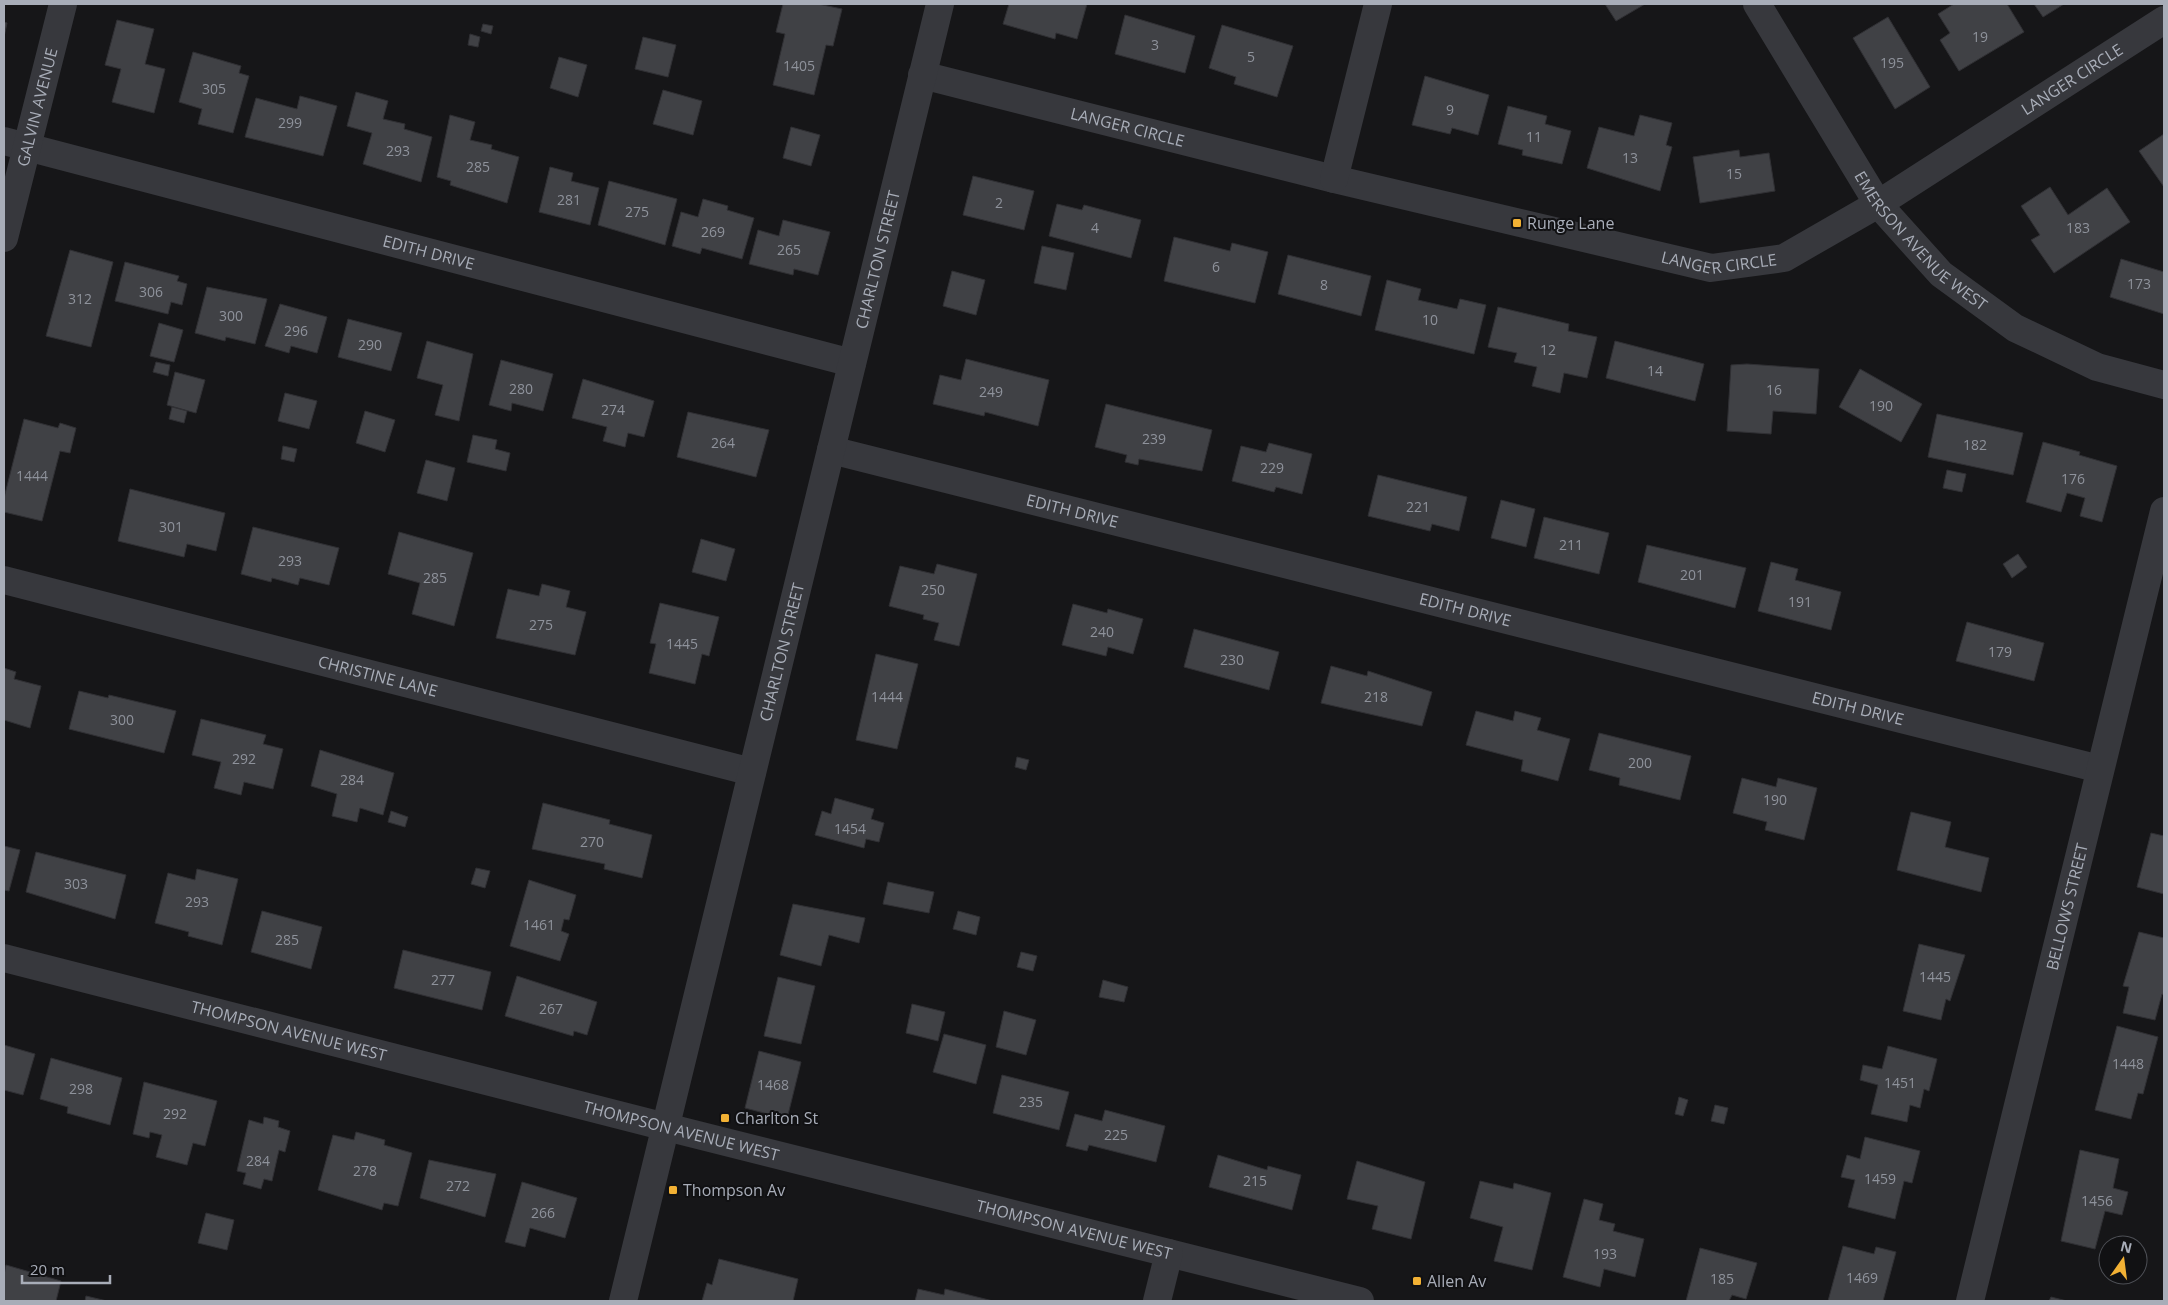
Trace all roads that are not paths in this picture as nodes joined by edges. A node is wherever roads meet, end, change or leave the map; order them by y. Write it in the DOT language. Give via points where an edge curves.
graph roads {
  1 [pos="63,4"];
  2 [pos="940,4"];
  3 [pos="1378,4"];
  4 [pos="1757,4"];
  5 [pos="2164,20"];
  6 [pos="922,75"];
  7 [pos="15,144"];
  8 [pos="1334,179"];
  9 [pos="1878,204"];
  10 [pos="4,238"];
  11 [pos="852,363"];
  12 [pos="2164,385"];
  13 [pos="831,450"];
  14 [pos="2164,511"];
  15 [pos="4,580"];
  16 [pos="2100,769"];
  17 [pos="752,772"];
  18 [pos="4,958"];
  19 [pos="666,1127"];
  20 [pos="1169,1253"];
  21 [pos="623,1301"];
  22 [pos="1157,1301"];
  23 [pos="1360,1301"];
  24 [pos="1970,1301"];
  1 -- 7 [label="street, GALVIN AVENUE"];
  2 -- 6 [label="street, CHARLTON STREET"];
  3 -- 8 [label="street"];
  4 -- 9 [label="street, EMERSON AVENUE WEST"];
  5 -- 9 [label="street, LANGER CIRCLE"];
  6 -- 8 [label="street, LANGER CIRCLE"];
  6 -- 11 [label="street, CHARLTON STREET"];
  7 -- 10 [label="street, GALVIN AVENUE"];
  7 -- 11 [label="street, EDITH DRIVE"];
  8 -- 9 [label="street, LANGER CIRCLE" via="1711,268 1784,258"];
  9 -- 12 [label="street, EMERSON AVENUE WEST" via="1941,274 2014,328 2097,367"];
  11 -- 13 [label="street, CHARLTON STREET"];
  13 -- 16 [label="street, EDITH DRIVE"];
  13 -- 17 [label="street, CHARLTON STREET"];
  14 -- 16 [label="street, BELLOWS STREET"];
  15 -- 17 [label="street, CHRISTINE LANE"];
  16 -- 24 [label="street, BELLOWS STREET"];
  17 -- 19 [label="street, CHARLTON STREET"];
  18 -- 19 [label="street, THOMPSON AVENUE WEST"];
  19 -- 20 [label="street, THOMPSON AVENUE WEST"];
  19 -- 21 [label="street, CHARLTON STREET"];
  20 -- 22 [label="street"];
  20 -- 23 [label="street, THOMPSON AVENUE WEST"];
}
